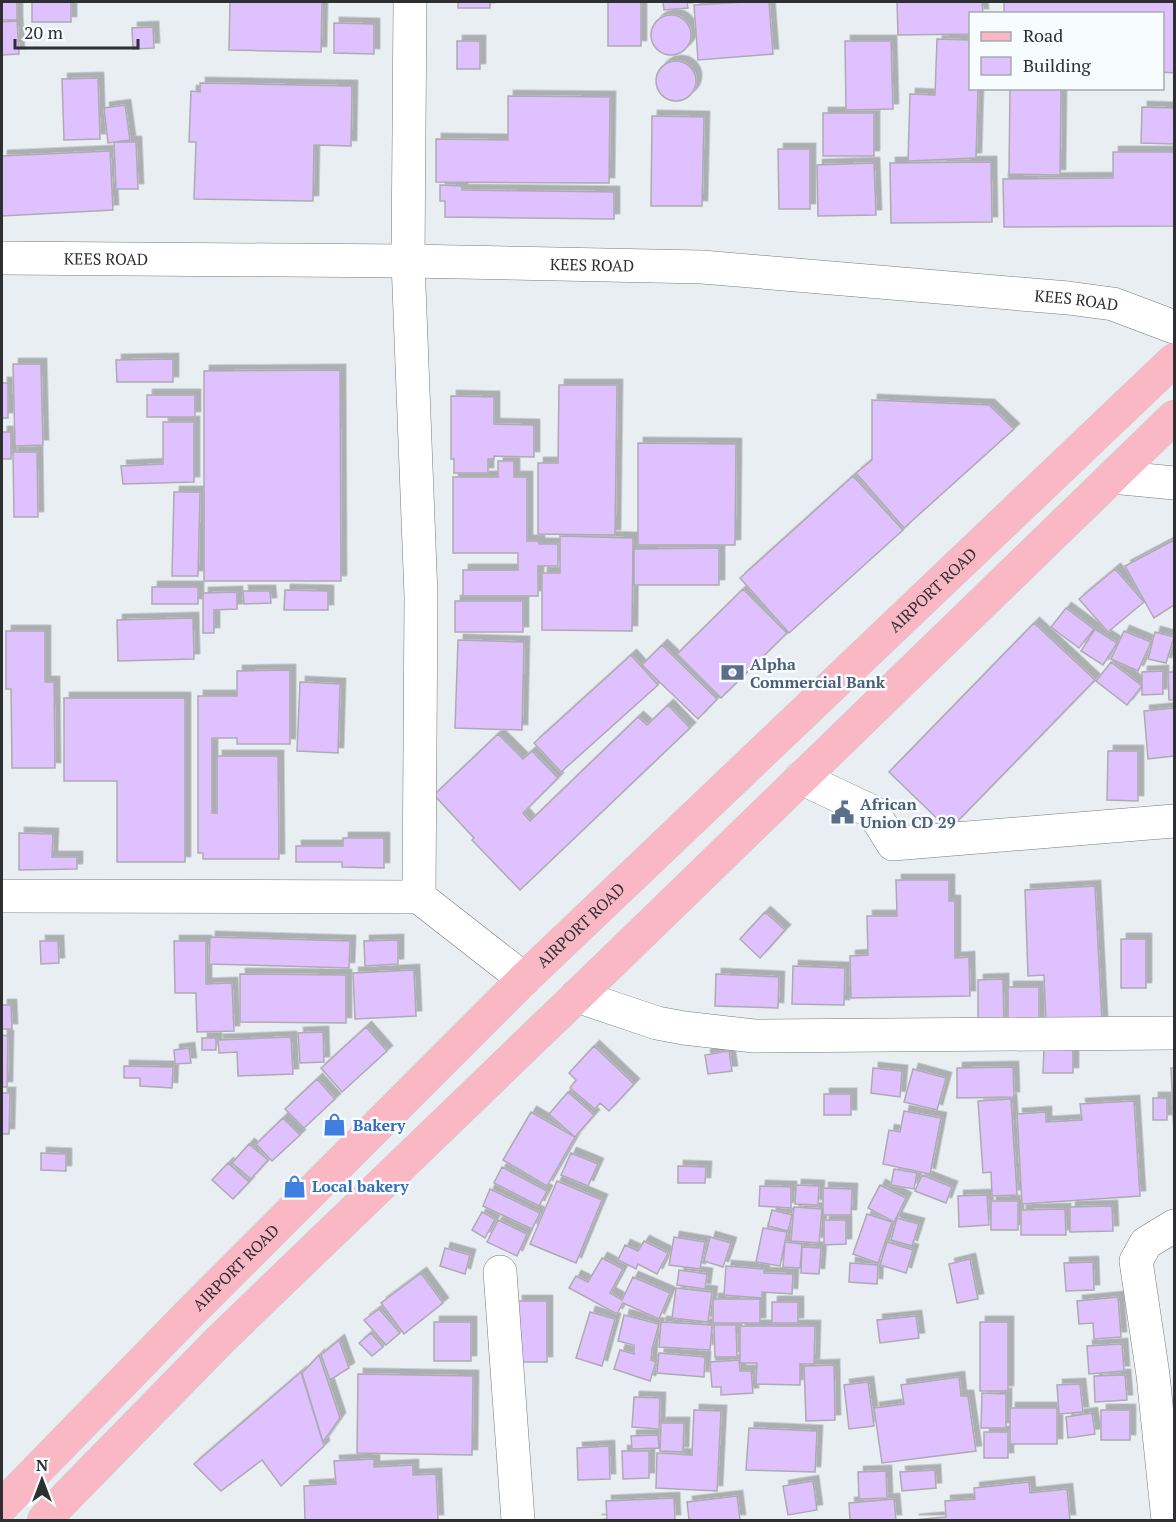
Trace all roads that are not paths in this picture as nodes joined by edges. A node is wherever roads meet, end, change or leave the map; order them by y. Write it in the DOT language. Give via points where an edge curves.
graph roads {
  1 [pos="410,2"];
  2 [pos="2,258"];
  3 [pos="408,261"];
  4 [pos="1174,327"];
  5 [pos="1174,360"];
  6 [pos="1174,417"];
  7 [pos="1112,477"];
  8 [pos="1174,483"];
  9 [pos="801,778"];
  10 [pos="1174,821"];
  11 [pos="2,896"];
  12 [pos="419,897"];
  13 [pos="524,979"];
  14 [pos="577,996"];
  15 [pos="1174,1033"];
  16 [pos="1174,1226"];
  17 [pos="500,1272"];
  18 [pos="2,1506"];
  19 [pos="45,1521"];
  20 [pos="518,1521"];
  21 [pos="1168,1521"];
  1 -- 3 [label="street"];
  2 -- 3 [label="street, KEES ROAD"];
  3 -- 4 [label="street, KEES ROAD" via="702,267 1056,297 1113,304"];
  3 -- 12 [label="street" via="421,596"];
  5 -- 13 [label="main road, AIRPORT ROAD"];
  6 -- 7 [label="main road"];
  7 -- 8 [label="street"];
  7 -- 9 [label="main road"];
  9 -- 10 [label="street" via="873,812 893,844"];
  9 -- 14 [label="main road"];
  11 -- 12 [label="street"];
  12 -- 13 [label="street"];
  13 -- 18 [label="main road, AIRPORT ROAD"];
  14 -- 15 [label="street" via="657,1023 754,1036"];
  14 -- 19 [label="main road" via="221,1339"];
  16 -- 21 [label="street" via="1146,1243 1136,1261"];
  17 -- 20 [label="street"];
}
